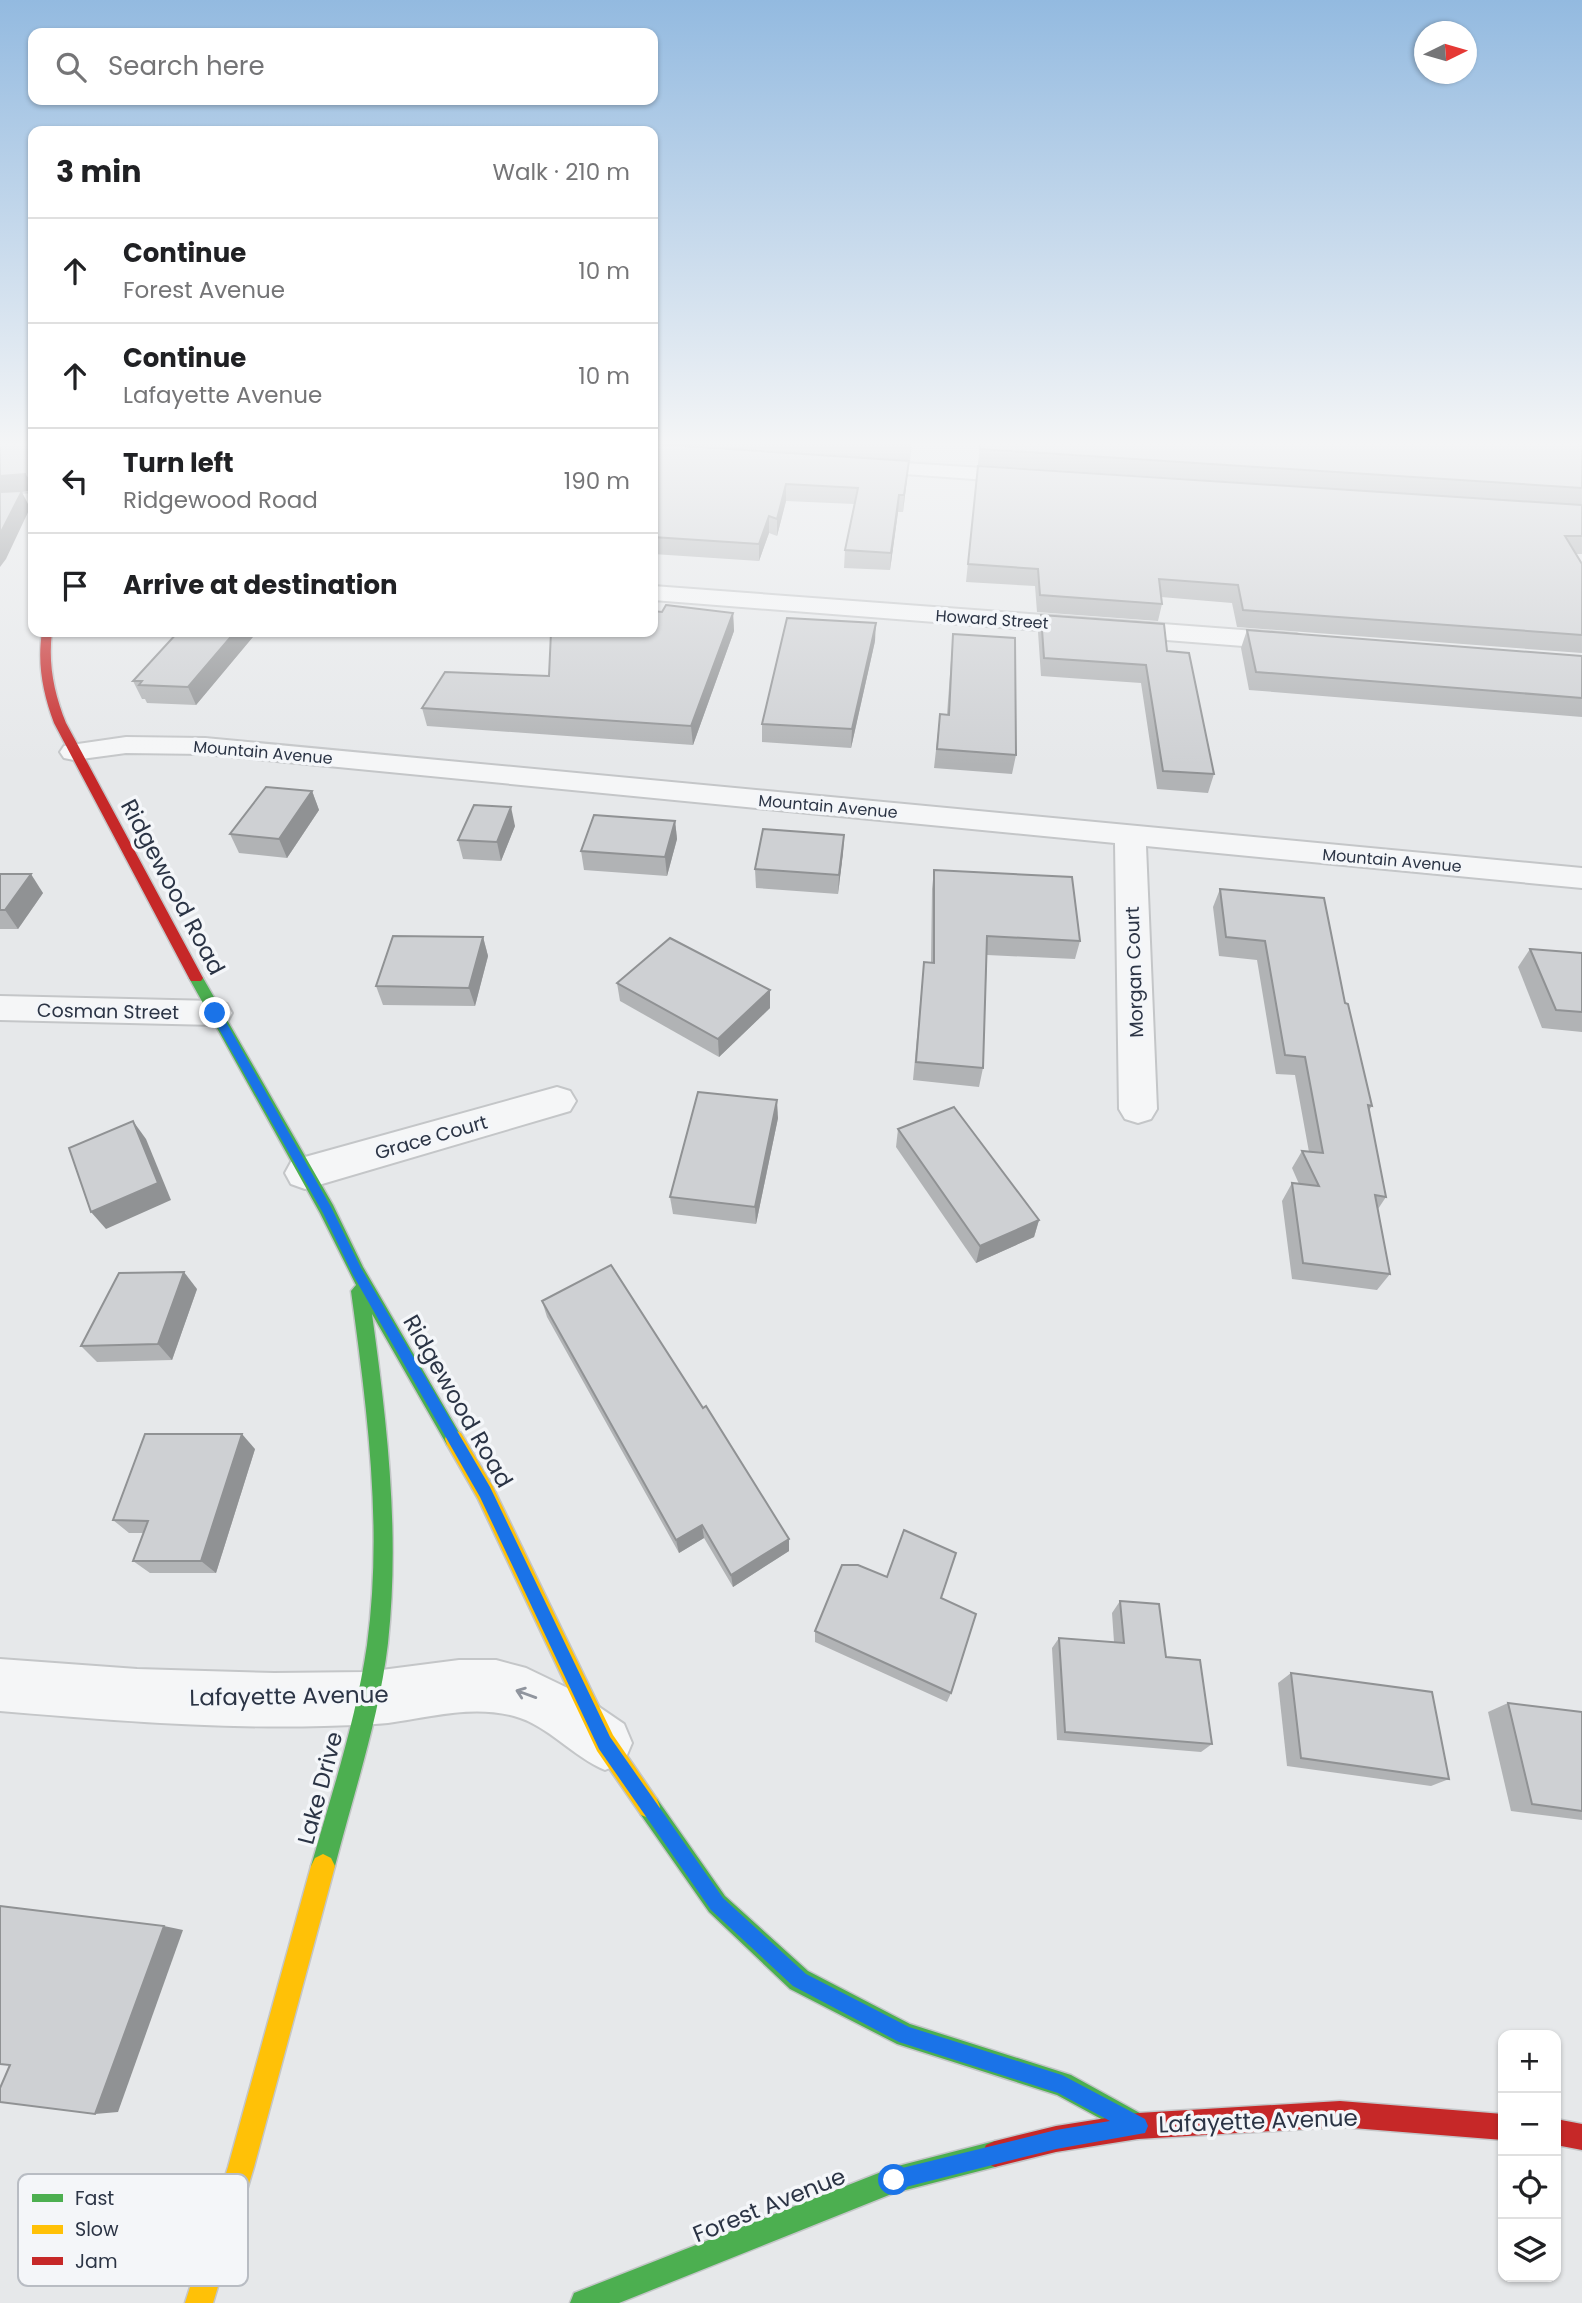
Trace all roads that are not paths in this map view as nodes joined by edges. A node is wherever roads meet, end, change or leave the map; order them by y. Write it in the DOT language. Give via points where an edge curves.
graph roads {
  1 [pos="658,593"];
  2 [pos="47,637"];
  3 [pos="1318,644"];
  4 [pos="74,752"];
  5 [pos="1130,834"];
  6 [pos="1582,878"];
  7 [pos="0,1008"];
  8 [pos="215,1013"];
  9 [pos="557,1101"];
  10 [pos="1138,1109"];
  11 [pos="305,1173"];
  12 [pos="357,1272"];
  13 [pos="0,1685"];
  14 [pos="368,1698"];
  15 [pos="605,1743"];
  16 [pos="1138,2126"];
  17 [pos="1498,2127"];
  18 [pos="1561,2133"];
  19 [pos="1582,2137"];
  20 [pos="1056,2139"];
  21 [pos="239,2174"];
  22 [pos="204,2286"];
  23 [pos="199,2303"];
  24 [pos="584,2303"];
  1 -- 3 [label="street, Howard Street"];
  2 -- 4 [label="main road, Ridgewood Road" via="44,672 52,708"];
  4 -- 5 [label="street, Mountain Avenue" via="126,745 205,746"];
  4 -- 8 [label="main road, Ridgewood Road"];
  5 -- 6 [label="street, Mountain Avenue"];
  5 -- 10 [label="street, Morgan Court"];
  7 -- 8 [label="street, Cosman Street"];
  8 -- 11 [label="main road, Ridgewood Road"];
  9 -- 11 [label="street, Grace Court"];
  11 -- 12 [label="main road, Ridgewood Road"];
  12 -- 14 [label="main road, Lake Drive" via="383,1470 382,1590"];
  12 -- 15 [label="main road, Ridgewood Road" via="485,1492"];
  13 -- 14 [label="street, Lafayette Avenue" via="155,1697"];
  15 -- 14 [label="street, Lafayette Avenue, one-way" via="544,1701 512,1689 465,1685"];
  14 -- 21 [label="main road, Lake Drive"];
  15 -- 16 [label="main road, Ridgewood Road" via="717,1904 799,1980 906,2035 1062,2084"];
  16 -- 17 [label="main road, Lafayette Avenue" via="1340,2114"];
  16 -- 20 [label="main road, Lafayette Avenue"];
  18 -- 19 [label="main road"];
  20 -- 24 [label="main road, Forest Avenue" via="894,2180"];
  22 -- 23 [label="main road, Lake Drive"];
}
